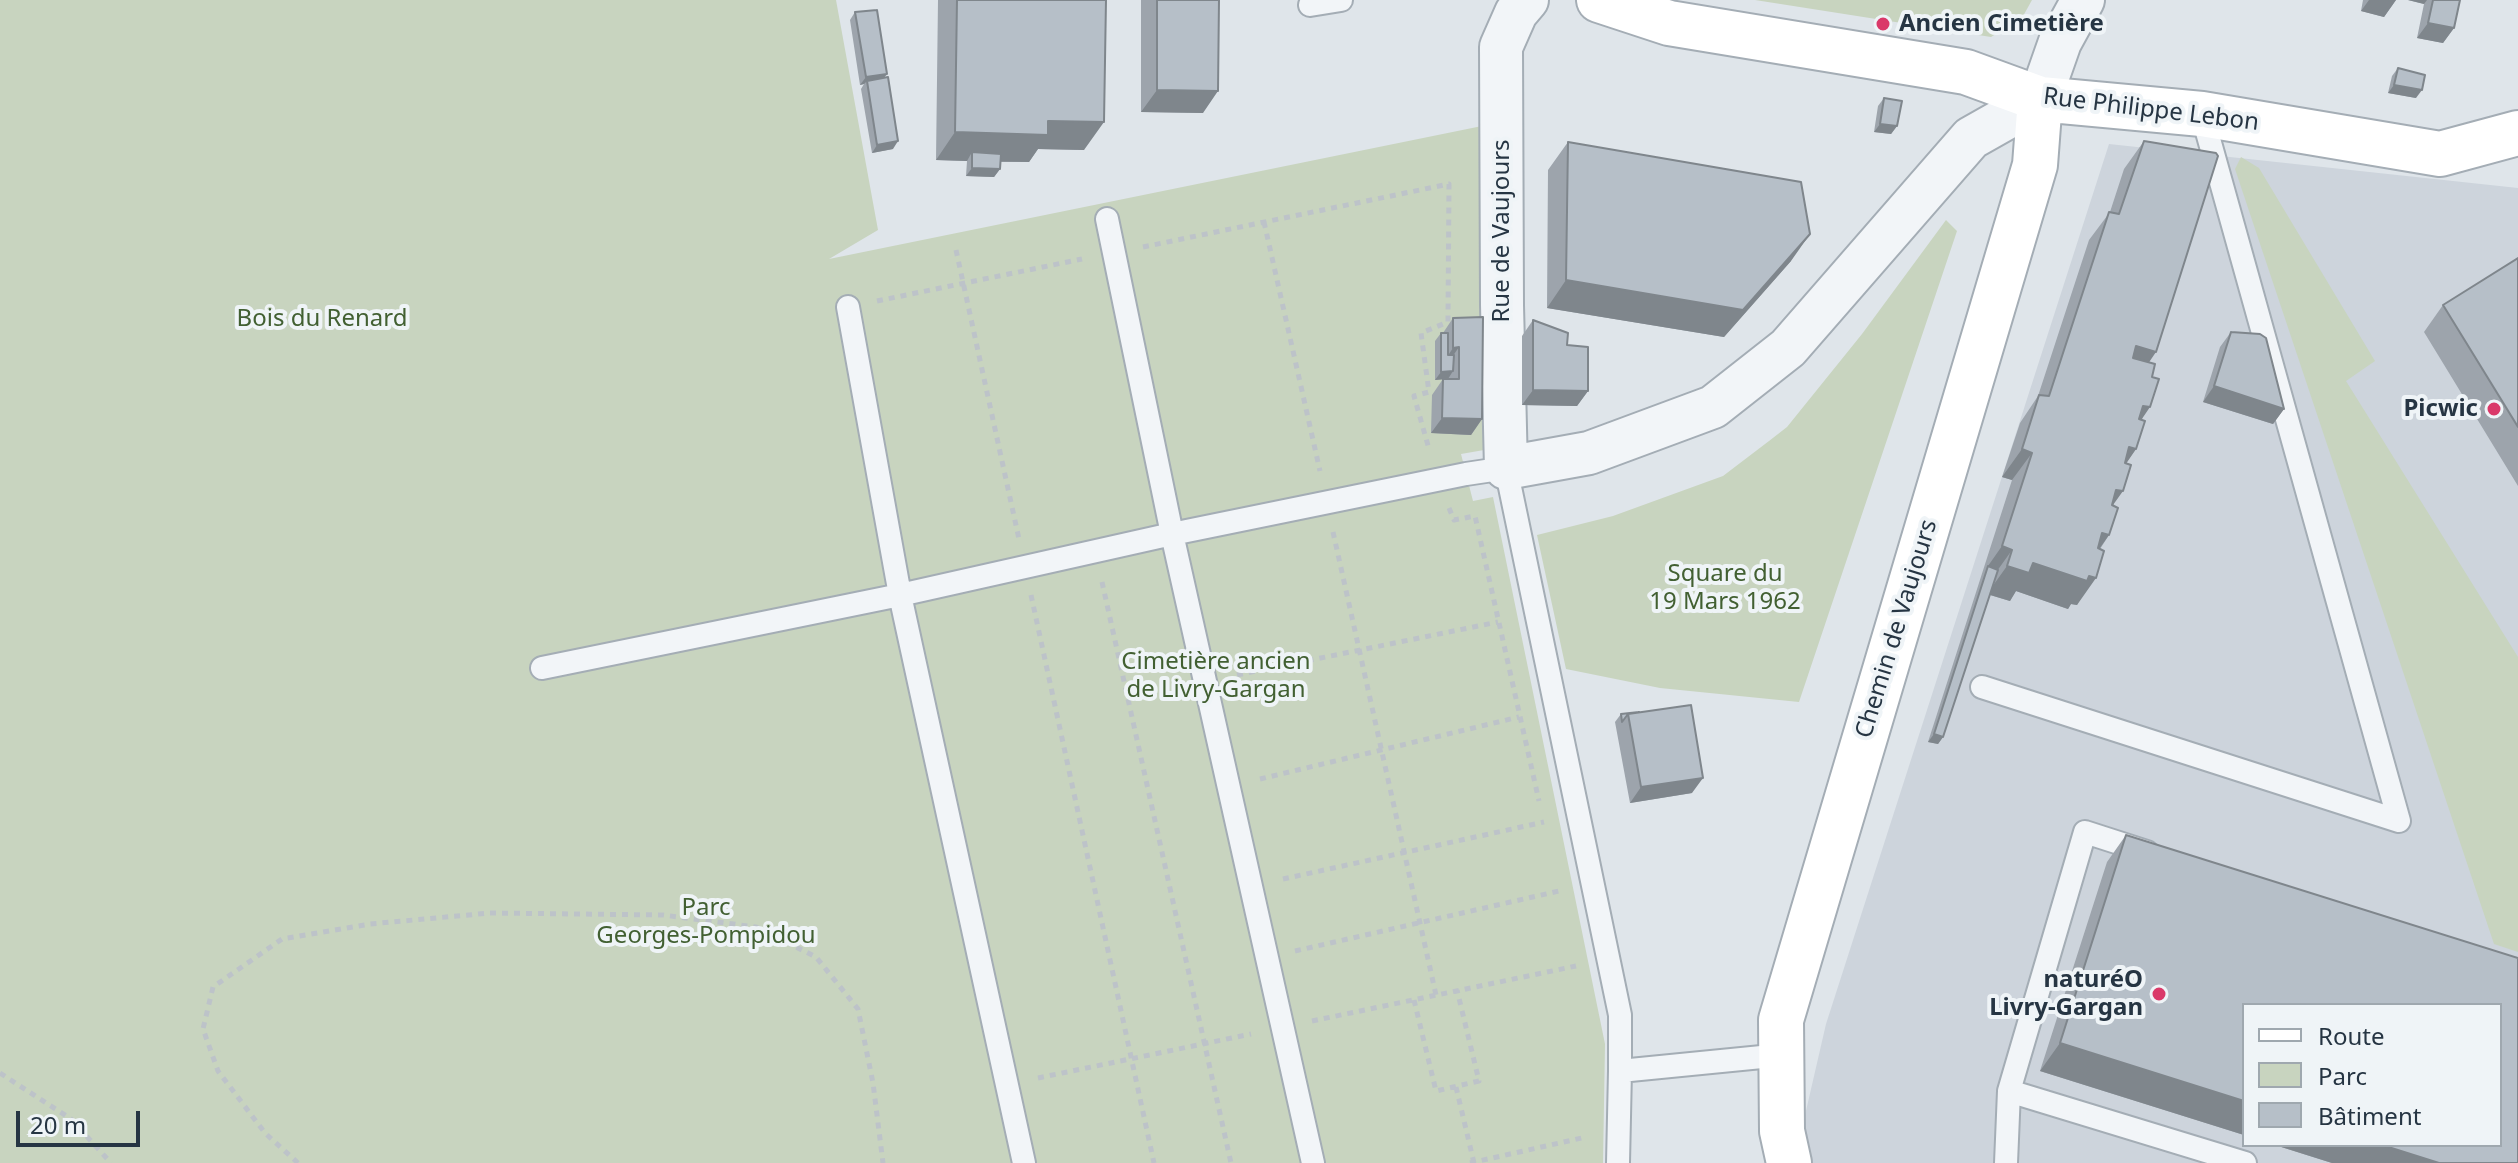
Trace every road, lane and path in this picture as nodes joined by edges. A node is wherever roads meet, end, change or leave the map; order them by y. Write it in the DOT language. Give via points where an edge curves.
graph roads {
  1 [pos="1341,0"];
  2 [pos="1527,0"];
  3 [pos="1599,0"];
  4 [pos="2083,0"];
  5 [pos="1310,5"];
  6 [pos="2040,99"];
  7 [pos="2202,114"];
  8 [pos="2518,133"];
  9 [pos="1107,219"];
  10 [pos="1264,222"];
  11 [pos="956,250"];
  12 [pos="848,307"];
  13 [pos="1506,468"];
  14 [pos="1327,503"];
  15 [pos="1172,534"];
  16 [pos="1095,552"];
  17 [pos="1025,567"];
  18 [pos="900,595"];
  19 [pos="1498,622"];
  20 [pos="1360,650"];
  21 [pos="542,668"];
  22 [pos="1204,682"];
  23 [pos="1982,687"];
  24 [pos="1519,717"];
  25 [pos="1381,750"];
  26 [pos="1228,786"];
  27 [pos="1544,822"];
  28 [pos="1404,853"];
  29 [pos="2175,862"];
  30 [pos="1250,886"];
  31 [pos="1559,891"];
  32 [pos="1420,923"];
  33 [pos="1266,957"];
  34 [pos="1457,990"];
  35 [pos="1436,995"];
  36 [pos="1414,1000"];
  37 [pos="1782,1055"];
  38 [pos="1620,1071"];
  39 [pos="0,1073"];
  40 [pos="1456,1087"];
  41 [pos="2009,1091"];
  42 [pos="1594,1136"];
  43 [pos="111,1163"];
  44 [pos="298,1163"];
  45 [pos="883,1163"];
  46 [pos="1024,1163"];
  47 [pos="1154,1163"];
  48 [pos="1231,1163"];
  49 [pos="1313,1163"];
  50 [pos="1472,1163"];
  51 [pos="1618,1163"];
  52 [pos="1789,1163"];
  53 [pos="2006,1163"];
  54 [pos="2245,1163"];
  1 -- 5 [label="lane"];
  2 -- 13 [label="street, Rue de Vaujours" via="1501,47"];
  3 -- 6 [label="street, Rue Philippe Lebon" via="1669,23 1966,72"];
  4 -- 6 [label="street" via="2060,42"];
  6 -- 7 [label="street, Rue Philippe Lebon"];
  6 -- 13 [label="street" via="1971,138 1788,348 1713,407 1589,453"];
  6 -- 37 [label="street, Chemin de Vaujours" via="2035,165 1781,1020"];
  7 -- 8 [label="street, Rue Philippe Lebon" via="2440,154"];
  7 -- 23 [label="lane" via="2399,821"];
  9 -- 15 [label="lane"];
  10 -- 14 [label="path"];
  11 -- 17 [label="path"];
  12 -- 18 [label="lane"];
  13 -- 14 [label="lane"];
  13 -- 38 [label="lane" via="1620,1015"];
  14 -- 15 [label="lane"];
  14 -- 20 [label="path"];
  15 -- 16 [label="lane"];
  15 -- 22 [label="lane"];
  16 -- 17 [label="lane"];
  16 -- 48 [label="path"];
  17 -- 18 [label="lane"];
  17 -- 47 [label="path"];
  18 -- 21 [label="lane"];
  18 -- 46 [label="lane"];
  19 -- 20 [label="path"];
  20 -- 22 [label="path"];
  20 -- 25 [label="path"];
  22 -- 26 [label="lane"];
  24 -- 25 [label="path"];
  25 -- 26 [label="path"];
  25 -- 28 [label="path"];
  26 -- 30 [label="lane"];
  27 -- 28 [label="path"];
  28 -- 30 [label="path"];
  28 -- 32 [label="path"];
  29 -- 41 [label="lane" via="2085,832"];
  30 -- 33 [label="lane"];
  31 -- 32 [label="path"];
  32 -- 33 [label="path"];
  32 -- 35 [label="path"];
  33 -- 49 [label="lane"];
  34 -- 40 [label="path" via="1479,1081"];
  36 -- 40 [label="path" via="1436,1091"];
  37 -- 38 [label="lane"];
  37 -- 52 [label="street, Chemin de Vaujours" via="1782,1131"];
  38 -- 51 [label="lane"];
  39 -- 43 [label="path" via="71,1119"];
  40 -- 50 [label="path"];
  41 -- 53 [label="lane"];
  41 -- 54 [label="lane"];
  42 -- 50 [label="path"];
  44 -- 45 [label="path" via="265,1133 218,1071 203,1029 213,987 282,939 490,913 663,915 756,927 816,957 858,1009"];
}
